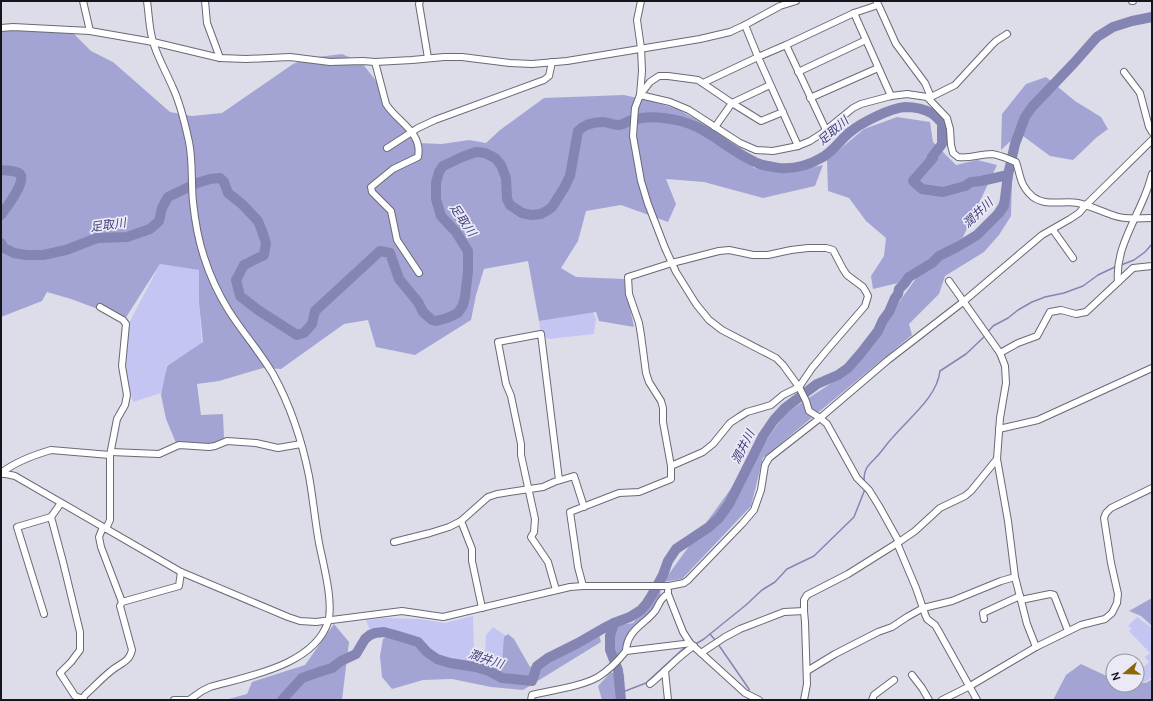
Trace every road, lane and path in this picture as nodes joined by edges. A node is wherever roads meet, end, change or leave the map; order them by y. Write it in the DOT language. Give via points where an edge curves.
graph roads {
  1 [pos="83,1"];
  2 [pos="147,1"];
  3 [pos="205,1"];
  4 [pos="420,1"];
  5 [pos="641,1"];
  6 [pos="796,1"];
  7 [pos="878,3"];
  8 [pos="854,13"];
  9 [pos="745,25"];
  10 [pos="1,28"];
  11 [pos="90,31"];
  12 [pos="1008,34"];
  13 [pos="866,40"];
  14 [pos="153,42"];
  15 [pos="786,45"];
  16 [pos="641,48"];
  17 [pos="758,57"];
  18 [pos="220,58"];
  19 [pos="428,58"];
  20 [pos="375,62"];
  21 [pos="552,62"];
  22 [pos="878,68"];
  23 [pos="798,72"];
  24 [pos="1124,72"];
  25 [pos="703,83"];
  26 [pos="770,85"];
  27 [pos="640,95"];
  28 [pos="891,96"];
  29 [pos="929,97"];
  30 [pos="810,98"];
  31 [pos="732,103"];
  32 [pos="783,112"];
  33 [pos="715,127"];
  34 [pos="826,130"];
  35 [pos="412,132"];
  36 [pos="1152,132"];
  37 [pos="1152,140"];
  38 [pos="798,146"];
  39 [pos="386,148"];
  40 [pos="1152,174"];
  41 [pos="1085,206"];
  42 [pos="1134,218"];
  43 [pos="1152,218"];
  44 [pos="1053,230"];
  45 [pos="1073,258"];
  46 [pos="672,263"];
  47 [pos="1152,266"];
  48 [pos="419,273"];
  49 [pos="949,281"];
  50 [pos="1118,282"];
  51 [pos="963,302"];
  52 [pos="100,307"];
  53 [pos="1000,353"];
  54 [pos="1152,368"];
  55 [pos="800,389"];
  56 [pos="820,418"];
  57 [pos="999,429"];
  58 [pos="301,444"];
  59 [pos="111,454"];
  60 [pos="997,459"];
  61 [pos="671,466"];
  62 [pos="1,473"];
  63 [pos="559,480"];
  64 [pos="1152,488"];
  65 [pos="528,490"];
  66 [pos="61,503"];
  67 [pos="584,507"];
  68 [pos="51,518"];
  69 [pos="461,520"];
  70 [pos="104,528"];
  71 [pos="394,542"];
  72 [pos="898,543"];
  73 [pos="181,572"];
  74 [pos="1015,577"];
  75 [pos="583,586"];
  76 [pos="666,586"];
  77 [pos="556,590"];
  78 [pos="668,594"];
  79 [pos="1021,598"];
  80 [pos="122,602"];
  81 [pos="482,608"];
  82 [pos="923,608"];
  83 [pos="804,611"];
  84 [pos="44,614"];
  85 [pos="984,619"];
  86 [pos="329,620"];
  87 [pos="1068,632"];
  88 [pos="692,644"];
  89 [pos="1036,647"];
  90 [pos="701,653"];
  91 [pos="624,654"];
  92 [pos="665,671"];
  93 [pos="808,671"];
  94 [pos="912,675"];
  95 [pos="894,680"];
  96 [pos="650,684"];
  97 [pos="970,686"];
  98 [pos="83,699"];
  99 [pos="757,699"];
  100 [pos="174,700"];
  101 [pos="190,700"];
  102 [pos="531,700"];
  103 [pos="668,700"];
  104 [pos="804,700"];
  105 [pos="872,700"];
  106 [pos="929,700"];
  107 [pos="942,700"];
  108 [pos="977,700"];
  1 -- 11 [label="street"];
  2 -- 14 [label="street"];
  3 -- 18 [label="street" via="207,23"];
  4 -- 19 [label="street"];
  5 -- 16 [label="street" via="637,20"];
  6 -- 9 [label="street" via="780,6"];
  7 -- 8 [label="street"];
  7 -- 29 [label="street" via="896,44 925,83"];
  8 -- 13 [label="street"];
  8 -- 15 [label="street"];
  9 -- 16 [label="street" via="730,32 700,39"];
  9 -- 17 [label="street"];
  10 -- 11 [label="street"];
  11 -- 14 [label="street"];
  12 -- 29 [label="street" via="996,41 955,85"];
  13 -- 22 [label="street"];
  13 -- 23 [label="street"];
  14 -- 18 [label="street"];
  14 -- 58 [label="street" via="162,68 174,89 184,120 190,146 197,230 204,258 228,310 272,372"];
  15 -- 17 [label="street"];
  15 -- 23 [label="street"];
  16 -- 21 [label="street"];
  16 -- 27 [label="street"];
  17 -- 25 [label="street"];
  17 -- 26 [label="street"];
  18 -- 20 [label="street" via="290,57 330,62"];
  19 -- 20 [label="street"];
  19 -- 21 [label="street" via="532,64"];
  20 -- 35 [label="street" via="386,104"];
  21 -- 35 [label="street" via="549,76 544,80 435,120"];
  22 -- 28 [label="street"];
  22 -- 30 [label="street"];
  23 -- 30 [label="street"];
  24 -- 36 [label="street" via="1140,93"];
  25 -- 27 [label="street" via="698,80 659,76 650,82"];
  25 -- 31 [label="street"];
  26 -- 31 [label="street"];
  26 -- 32 [label="street"];
  27 -- 33 [label="street" via="670,102 689,110"];
  27 -- 46 [label="street" via="635,108 633,136 641,181"];
  28 -- 29 [label="street" via="907,94"];
  28 -- 34 [label="street" via="853,108"];
  29 -- 41 [label="street" via="947,118 953,153 958,157 998,155 1016,162 1020,180 1026,191 1035,198 1050,203 1077,203"];
  30 -- 34 [label="street"];
  31 -- 32 [label="street" via="761,121"];
  31 -- 33 [label="street"];
  32 -- 38 [label="street"];
  33 -- 38 [label="street" via="756,150 773,152"];
  34 -- 38 [label="street"];
  35 -- 39 [label="street"];
  35 -- 48 [label="street" via="419,151 418,157 393,169 371,187 372,192 391,211 397,240"];
  37 -- 41 [label="street"];
  40 -- 42 [label="street"];
  41 -- 42 [label="street" via="1117,216"];
  41 -- 44 [label="street"];
  42 -- 43 [label="street"];
  42 -- 50 [label="street" via="1126,235 1117,275"];
  44 -- 45 [label="street"];
  44 -- 51 [label="street" via="1042,235"];
  46 -- 55 [label="street" via="696,304 709,320 722,330 776,358"];
  46 -- 55 [label="street" via="730,250 768,256 792,250 833,250 842,269 868,296 865,306 826,350"];
  46 -- 61 [label="street" via="628,277 629,294 639,323 646,374 663,408"];
  47 -- 50 [label="street" via="1133,268"];
  49 -- 51 [label="street"];
  50 -- 53 [label="street" via="1086,312 1050,312 1037,336"];
  51 -- 53 [label="street"];
  51 -- 56 [label="street" via="888,360"];
  52 -- 59 [label="street" via="126,324 122,366 127,395 117,419"];
  53 -- 57 [label="street" via="1005,366 1006,383"];
  54 -- 57 [label="street" via="1038,420"];
  55 -- 56 [label="street" via="809,411"];
  55 -- 61 [label="street" via="783,395 771,405 747,412 730,424 703,452"];
  56 -- 72 [label="street" via="828,424 857,478 869,490 879,506"];
  56 -- 76 [label="street" via="769,458 765,464 761,490 754,510 742,524 688,580"];
  57 -- 60 [label="street"];
  58 -- 59 [label="street" via="278,448 227,441 209,447 179,445 159,454"];
  58 -- 86 [label="street" via="309,475 330,599"];
  59 -- 62 [label="street" via="51,450 10,466"];
  59 -- 70 [label="street" via="110,520"];
  60 -- 72 [label="street" via="971,491 940,508"];
  60 -- 74 [label="street"];
  61 -- 67 [label="street" via="671,479 639,492 619,493"];
  62 -- 66 [label="street" via="14,476"];
  63 -- 65 [label="street"];
  63 -- 65 [label="street" via="541,334 498,342 521,444 520,455"];
  63 -- 67 [label="street" via="574,476"];
  64 -- 87 [label="street" via="1111,508 1104,518 1118,594 1112,613 1105,619"];
  65 -- 69 [label="street" via="497,494 488,498"];
  65 -- 77 [label="street" via="535,519 534,532 530,537 548,562"];
  66 -- 68 [label="street"];
  66 -- 70 [label="street"];
  67 -- 75 [label="street" via="570,512"];
  68 -- 84 [label="street" via="17,527"];
  68 -- 98 [label="street" via="80,632 80,650 60,673 75,696"];
  69 -- 71 [label="street" via="449,527"];
  69 -- 81 [label="street" via="472,549 472,561"];
  70 -- 73 [label="street"];
  70 -- 80 [label="street" via="99,537 101,547"];
  72 -- 82 [label="street"];
  72 -- 83 [label="street" via="807,596 804,600"];
  73 -- 80 [label="street" via="179,586"];
  73 -- 86 [label="street" via="288,617 316,622"];
  74 -- 79 [label="street"];
  74 -- 82 [label="street" via="952,601"];
  75 -- 76 [label="street"];
  75 -- 77 [label="street"];
  76 -- 78 [label="street"];
  77 -- 81 [label="street"];
  78 -- 88 [label="street" via="683,632"];
  78 -- 91 [label="street" via="661,599 654,613 637,627"];
  79 -- 85 [label="street" via="983,613"];
  79 -- 87 [label="street" via="1054,595"];
  79 -- 89 [label="street"];
  80 -- 98 [label="street" via="120,606 132,650 130,657 111,670"];
  81 -- 86 [label="street" via="443,617 402,611"];
  82 -- 93 [label="street"];
  82 -- 97 [label="street" via="927,619 935,625"];
  83 -- 90 [label="street" via="784,612 740,629"];
  83 -- 93 [label="street"];
  86 -- 101 [label="street" via="320,638 311,648 292,661 210,687"];
  87 -- 89 [label="street"];
  88 -- 90 [label="street"];
  88 -- 91 [label="street"];
  88 -- 92 [label="street"];
  89 -- 97 [label="street"];
  90 -- 99 [label="street" via="745,693"];
  91 -- 102 [label="street" via="611,667 591,680 532,695"];
  92 -- 96 [label="street"];
  92 -- 103 [label="street"];
  93 -- 104 [label="street"];
  94 -- 106 [label="street"];
  95 -- 105 [label="street" via="874,695"];
  97 -- 107 [label="street"];
  97 -- 108 [label="street"];
  100 -- 101 [label="street"];
}
